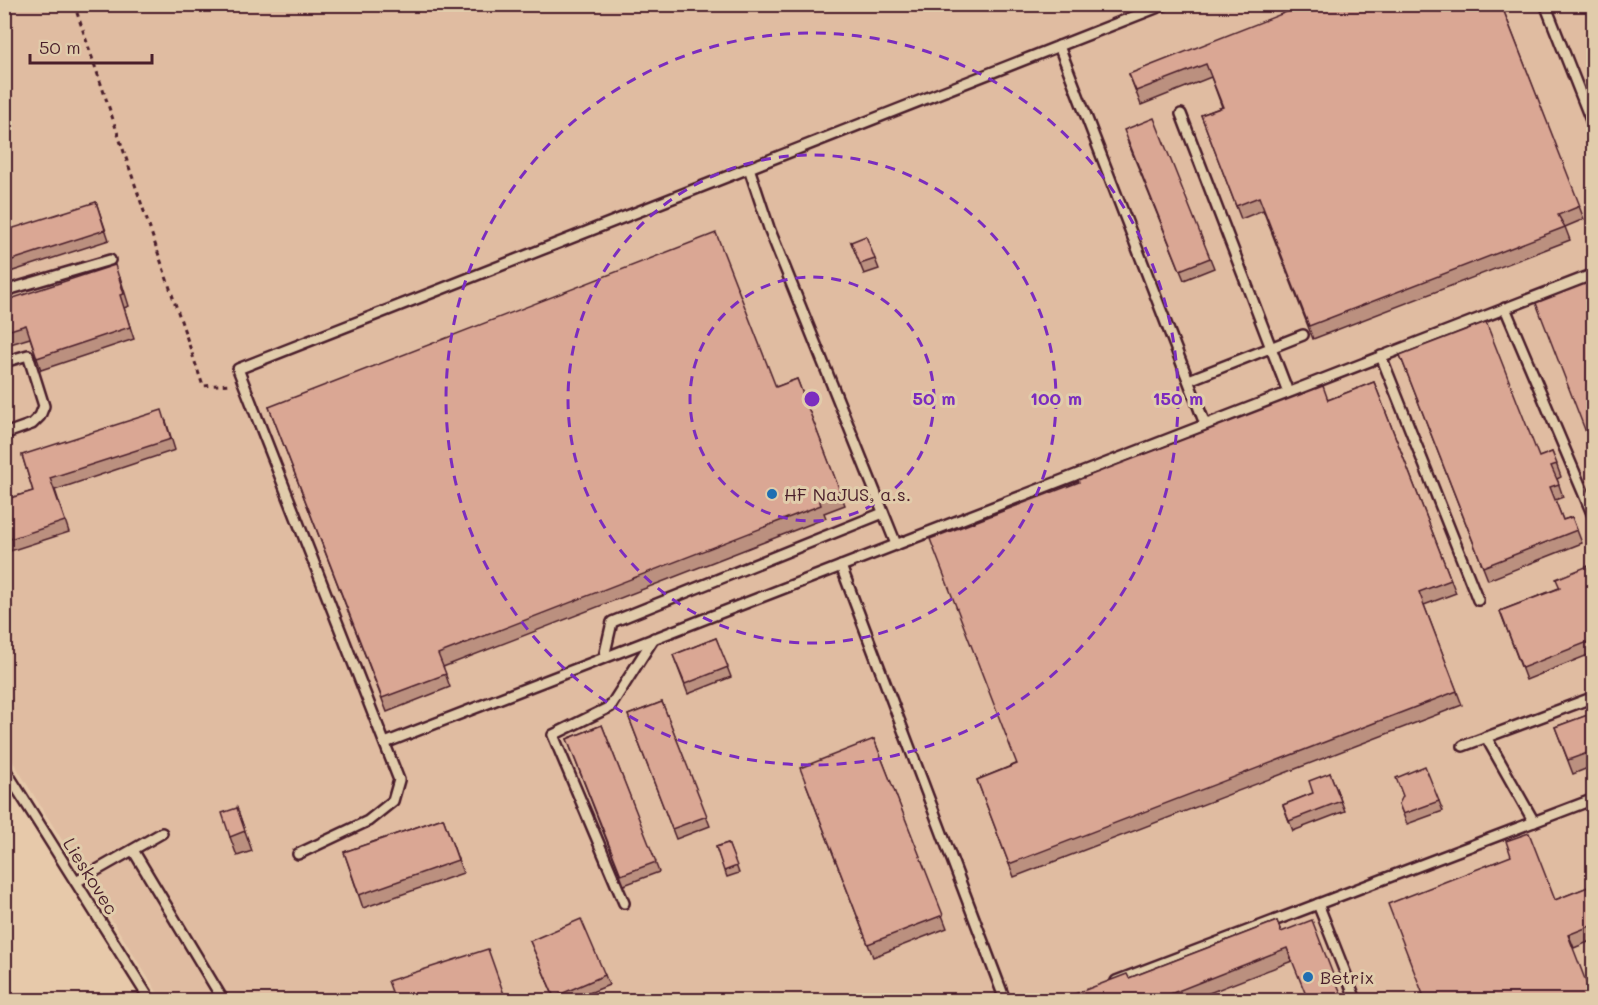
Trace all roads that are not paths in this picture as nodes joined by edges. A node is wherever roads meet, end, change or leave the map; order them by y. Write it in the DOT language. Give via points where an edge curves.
graph roads {
  1 [pos="1166,4"];
  2 [pos="1545,4"];
  3 [pos="1141,9"];
  4 [pos="1059,46"];
  5 [pos="1181,114"];
  6 [pos="1593,128"];
  7 [pos="749,168"];
  8 [pos="110,260"];
  9 [pos="1593,274"];
  10 [pos="4,291"];
  11 [pos="1505,308"];
  12 [pos="1303,335"];
  13 [pos="1271,348"];
  14 [pos="1381,356"];
  15 [pos="4,362"];
  16 [pos="1189,380"];
  17 [pos="1288,392"];
  18 [pos="1205,424"];
  19 [pos="4,434"];
  20 [pos="883,513"];
  21 [pos="1593,518"];
  22 [pos="896,544"];
  23 [pos="841,566"];
  24 [pos="1478,600"];
  25 [pos="654,638"];
  26 [pos="604,657"];
  27 [pos="1593,697"];
  28 [pos="1486,737"];
  29 [pos="385,743"];
  30 [pos="1463,746"];
  31 [pos="4,768"];
  32 [pos="1593,799"];
  33 [pos="1534,822"];
  34 [pos="162,833"];
  35 [pos="133,850"];
  36 [pos="298,854"];
  37 [pos="76,882"];
  38 [pos="624,903"];
  39 [pos="1318,904"];
  40 [pos="1109,984"];
  41 [pos="150,1000"];
  42 [pos="223,1000"];
  43 [pos="1005,1000"];
  44 [pos="1356,1000"];
  1 -- 3 [label="lane"];
  2 -- 6 [label="lane"];
  3 -- 4 [label="lane"];
  4 -- 7 [label="lane"];
  4 -- 16 [label="lane"];
  5 -- 13 [label="lane"];
  7 -- 20 [label="lane" via="769,228"];
  7 -- 29 [label="lane" via="238,369"];
  8 -- 10 [label="lane"];
  9 -- 11 [label="lane"];
  11 -- 14 [label="lane"];
  11 -- 21 [label="lane"];
  12 -- 13 [label="lane"];
  13 -- 16 [label="lane"];
  13 -- 17 [label="lane"];
  14 -- 17 [label="lane"];
  14 -- 24 [label="lane"];
  15 -- 19 [label="lane" via="28,356 44,406 32,424"];
  16 -- 18 [label="lane"];
  17 -- 18 [label="lane"];
  18 -- 22 [label="lane"];
  20 -- 22 [label="lane"];
  20 -- 26 [label="lane" via="612,622"];
  22 -- 23 [label="lane"];
  23 -- 25 [label="lane"];
  23 -- 43 [label="lane"];
  25 -- 26 [label="lane"];
  25 -- 38 [label="lane" via="610,707 553,735"];
  26 -- 29 [label="lane"];
  27 -- 28 [label="lane"];
  28 -- 30 [label="lane"];
  28 -- 33 [label="lane"];
  29 -- 36 [label="lane" via="399,780 393,801 368,821"];
  31 -- 37 [label="lane, Lieskovec"];
  32 -- 33 [label="lane"];
  33 -- 39 [label="lane"];
  34 -- 35 [label="lane"];
  35 -- 37 [label="lane"];
  35 -- 42 [label="lane"];
  37 -- 41 [label="lane, Lieskovec"];
  39 -- 40 [label="lane"];
  39 -- 44 [label="lane"];
}
